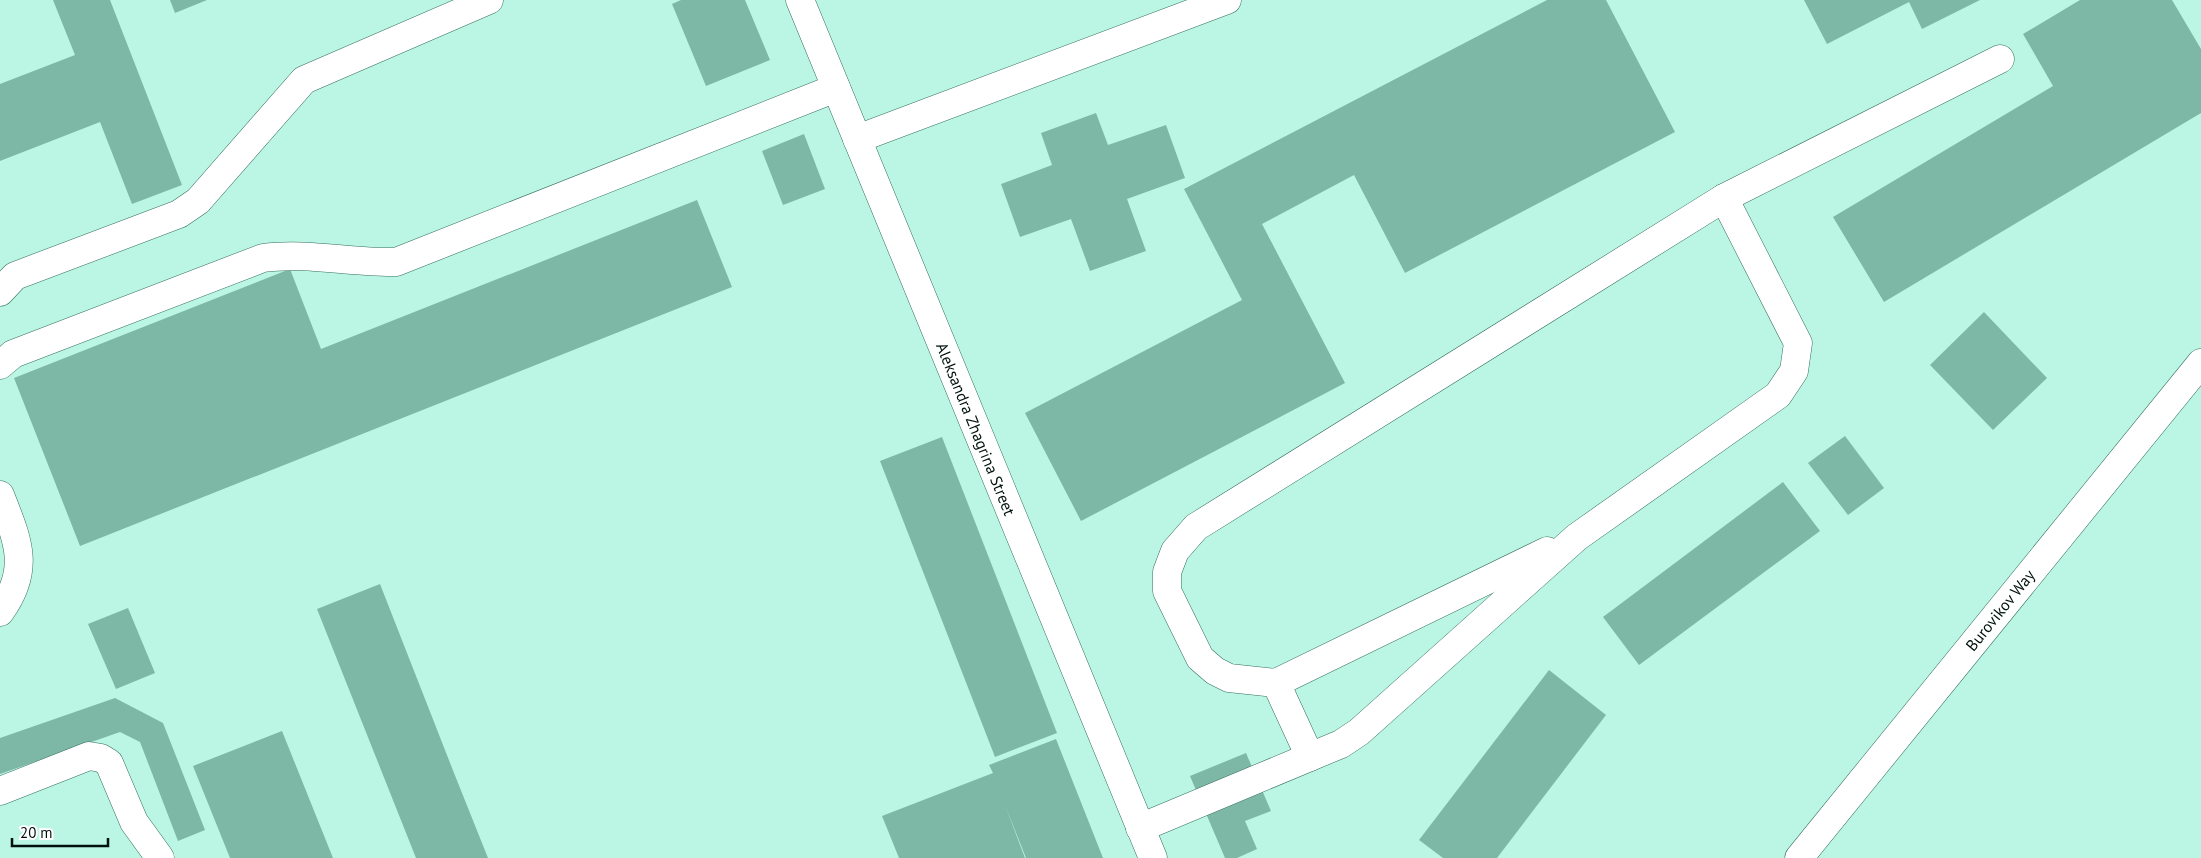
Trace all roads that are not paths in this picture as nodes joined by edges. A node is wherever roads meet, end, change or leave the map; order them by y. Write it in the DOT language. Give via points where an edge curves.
graph roads {
  1 [pos="489,0"];
  2 [pos="800,0"];
  3 [pos="1227,0"];
  4 [pos="2000,59"];
  5 [pos="836,88"];
  6 [pos="857,139"];
  7 [pos="1724,198"];
  8 [pos="5,277"];
  9 [pos="2201,363"];
  10 [pos="0,365"];
  11 [pos="0,495"];
  12 [pos="1577,537"];
  13 [pos="0,612"];
  14 [pos="1276,684"];
  15 [pos="1310,757"];
  16 [pos="0,791"];
  17 [pos="1140,828"];
  18 [pos="148,855"];
  19 [pos="1153,858"];
  20 [pos="1799,858"];
  1 -- 8 [label="street" via="304,80 198,201 179,214"];
  2 -- 5 [label="street, Aleksandra Zhagrina Street"];
  3 -- 6 [label="street"];
  4 -- 7 [label="street"];
  5 -- 6 [label="street, Aleksandra Zhagrina Street"];
  5 -- 10 [label="street" via="396,262 280,256 263,258 13,354"];
  6 -- 17 [label="street, Aleksandra Zhagrina Street"];
  7 -- 12 [label="street" via="1798,343 1794,371 1778,395"];
  7 -- 14 [label="street" via="1196,527 1175,551 1167,572 1167,591 1200,658 1229,678"];
  9 -- 20 [label="street, Burovikov Way"];
  11 -- 13 [label="street" via="20,553 15,586"];
  12 -- 14 [label="street"];
  12 -- 15 [label="street" via="1359,732"];
  14 -- 15 [label="street"];
  15 -- 17 [label="street"];
  16 -- 18 [label="street" via="89,756 101,758 109,763"];
  17 -- 19 [label="street, Aleksandra Zhagrina Street"];
}
